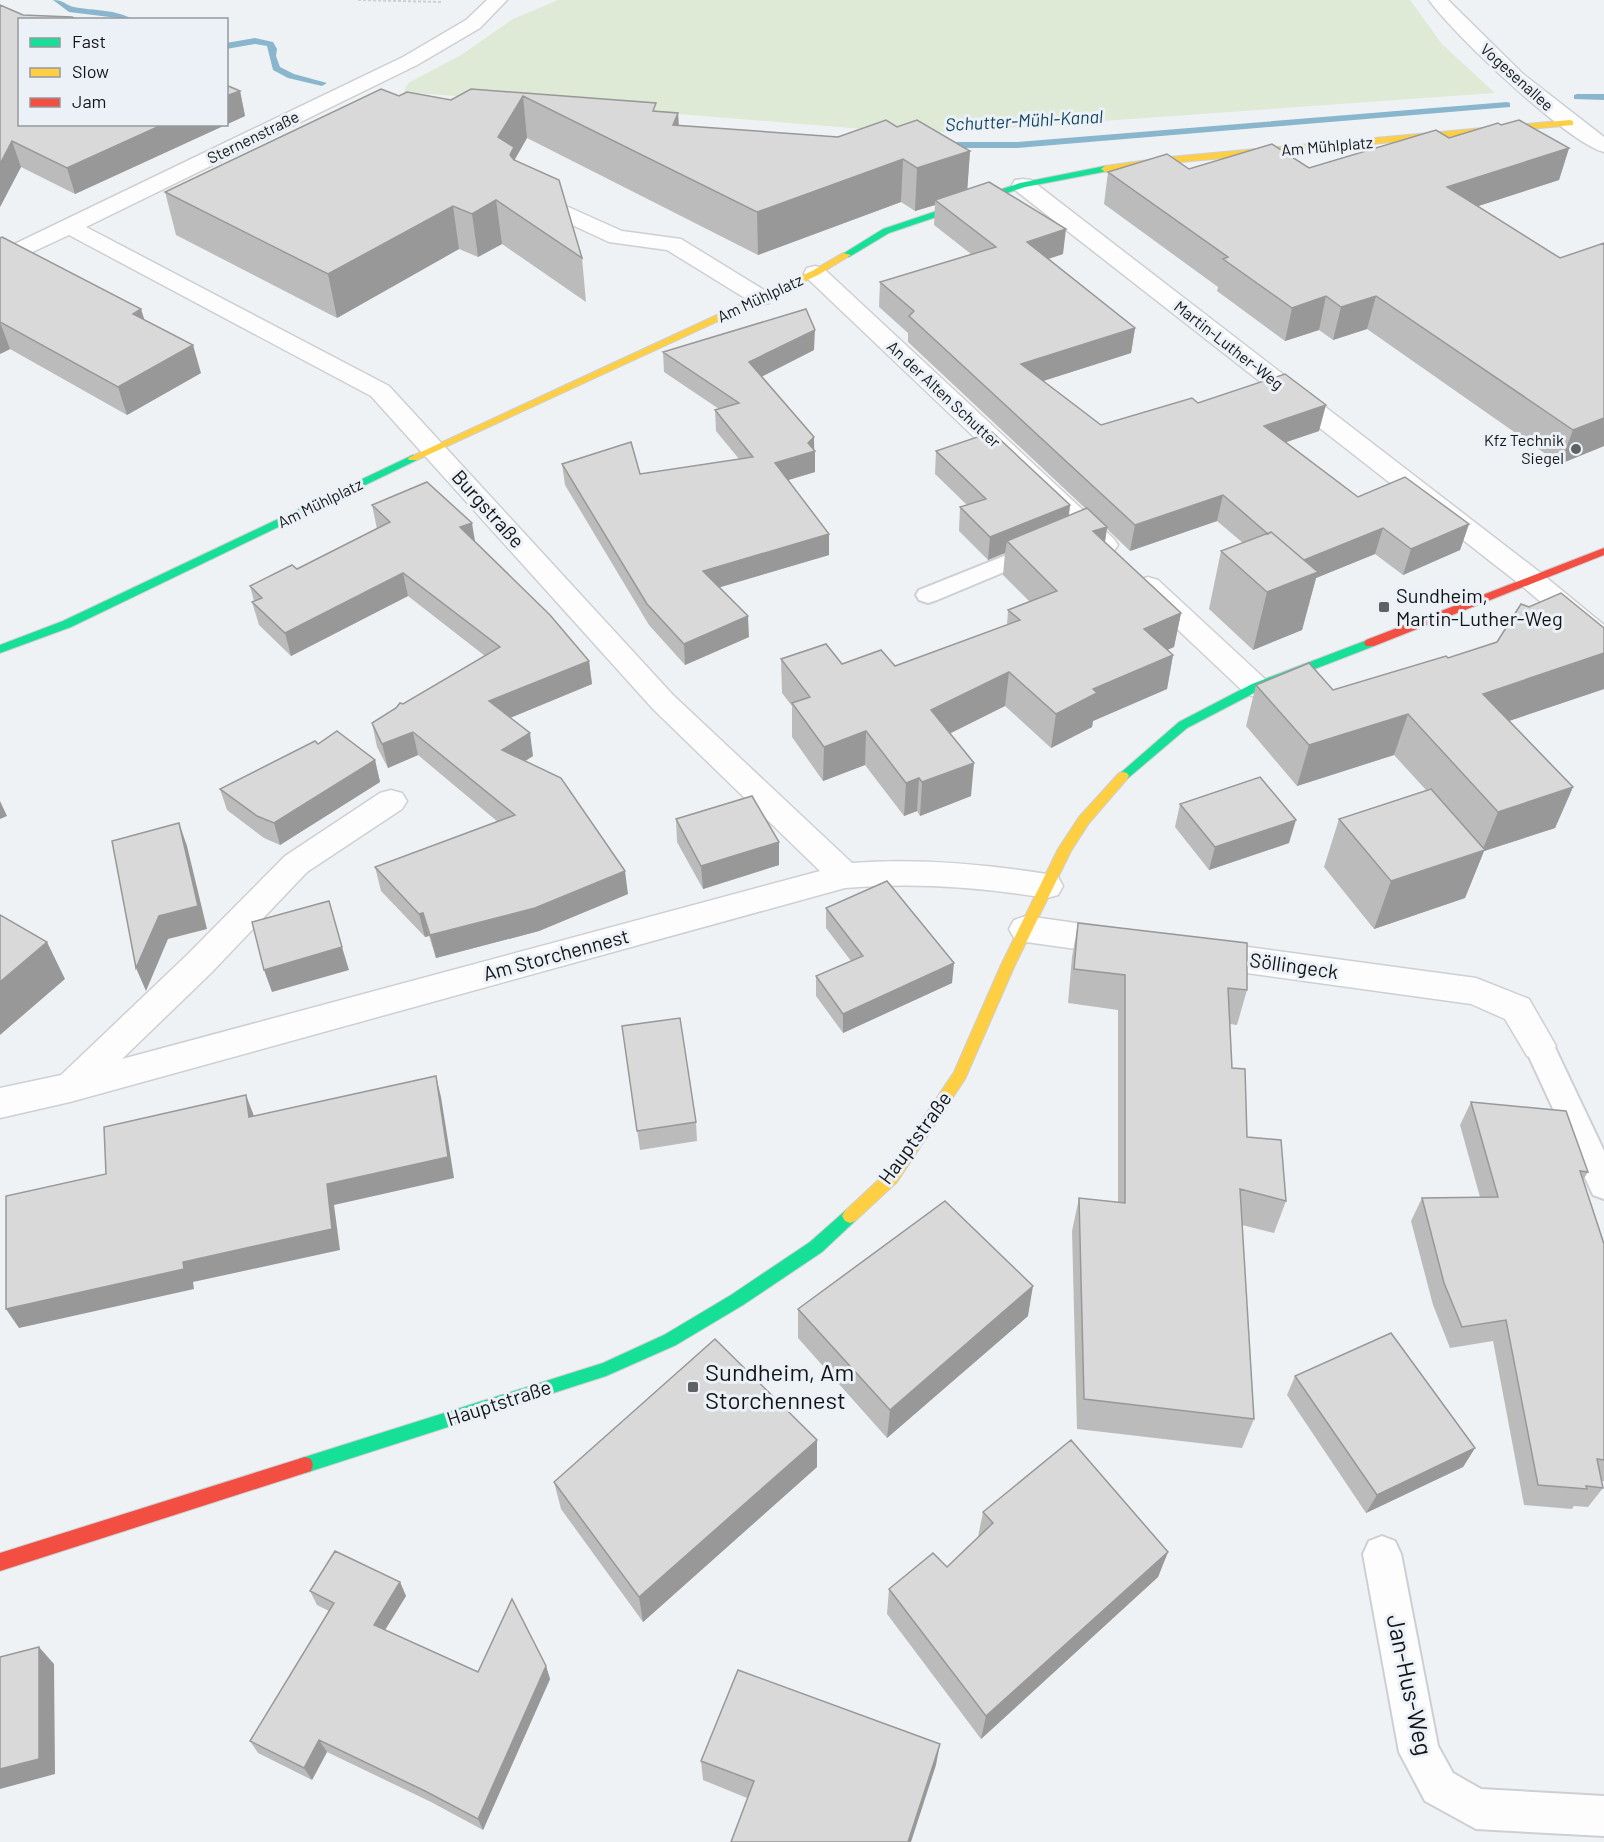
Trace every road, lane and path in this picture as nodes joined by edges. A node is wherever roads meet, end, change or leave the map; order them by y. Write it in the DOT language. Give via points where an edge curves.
graph roads {
  1 [pos="360,0"];
  2 [pos="1438,0"];
  3 [pos="497,2"];
  4 [pos="1570,123"];
  5 [pos="1604,146"];
  6 [pos="1023,185"];
  7 [pos="528,196"];
  8 [pos="69,226"];
  9 [pos="0,260"];
  10 [pos="815,273"];
  11 [pos="762,298"];
  12 [pos="434,448"];
  13 [pos="1070,537"];
  14 [pos="1604,551"];
  15 [pos="1532,580"];
  16 [pos="928,595"];
  17 [pos="1604,640"];
  18 [pos="0,650"];
  19 [pos="1256,687"];
  20 [pos="391,801"];
  21 [pos="845,876"];
  22 [pos="1047,886"];
  23 [pos="1026,929"];
  24 [pos="1539,1046"];
  25 [pos="70,1088"];
  26 [pos="0,1103"];
  27 [pos="1604,1185"];
  28 [pos="1382,1554"];
  29 [pos="0,1562"];
  30 [pos="1604,1816"];
  1 -- 3 [label="path"];
  2 -- 4 [label="street, Vogesenallee" via="1467,33"];
  3 -- 8 [label="street, Sternenstraße" via="473,24 410,61"];
  4 -- 5 [label="street, Vogesenallee"];
  4 -- 6 [label="street, Am Mühlplatz" via="1170,160"];
  6 -- 10 [label="street, Am Mühlplatz" via="886,231"];
  6 -- 15 [label="street, Martin-Luther-Weg"];
  7 -- 11 [label="street" via="617,237 673,244"];
  8 -- 9 [label="street, Sternenstraße"];
  8 -- 12 [label="street, Burgstraße" via="380,391"];
  10 -- 11 [label="street, Am Mühlplatz"];
  10 -- 13 [label="street, An der Alten Schutter"];
  11 -- 12 [label="street, Am Mühlplatz"];
  12 -- 18 [label="street, Am Mühlplatz" via="67,624"];
  12 -- 21 [label="street, Burgstraße" via="663,702"];
  13 -- 16 [label="lane"];
  13 -- 19 [label="street, An der Alten Schutter" via="1126,565"];
  14 -- 15 [label="street, Hauptstraße"];
  15 -- 17 [label="street, Martin-Luther-Weg"];
  15 -- 19 [label="street, Hauptstraße"];
  19 -- 22 [label="street, Hauptstraße" via="1183,725 1124,775 1084,820"];
  20 -- 25 [label="street" via="296,864"];
  21 -- 22 [label="street, Am Storchennest" via="905,871 948,873"];
  21 -- 25 [label="street, Am Storchennest"];
  22 -- 23 [label="street, Hauptstraße"];
  23 -- 24 [label="street, Söllingeck" via="1476,991 1518,1009"];
  23 -- 29 [label="street, Hauptstraße" via="960,1075 892,1177 816,1247 737,1300 670,1340 606,1369"];
  24 -- 27 [label="lane"];
  25 -- 26 [label="street, Am Storchennest"];
  28 -- 30 [label="lane, Jan-Hus-Weg" via="1419,1752 1439,1787 1476,1809"];
}
